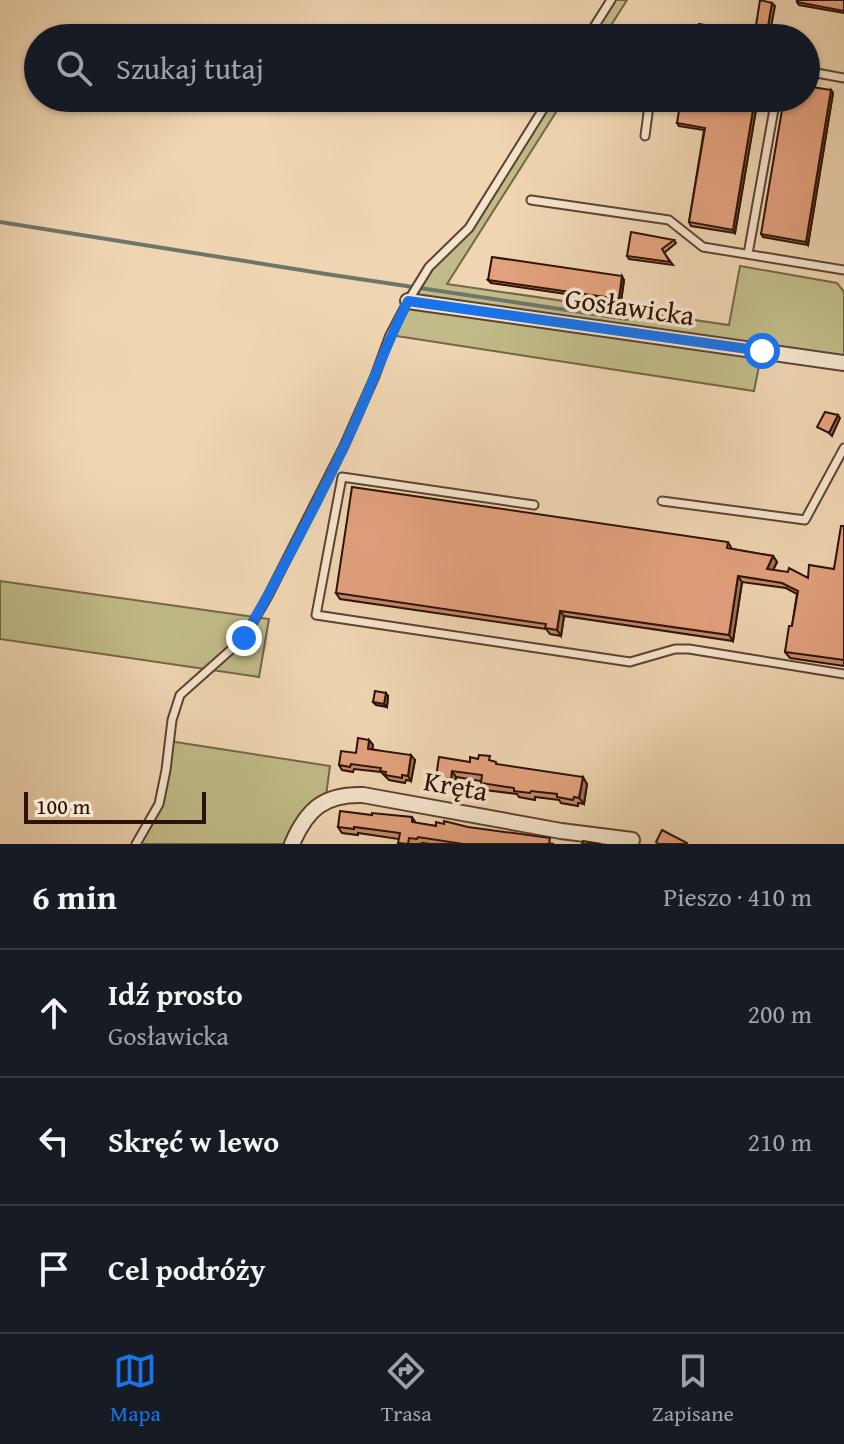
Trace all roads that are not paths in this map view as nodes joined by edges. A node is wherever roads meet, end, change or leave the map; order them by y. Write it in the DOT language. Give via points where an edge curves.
graph roads {
  1 [pos="611,0"];
  2 [pos="596,24"];
  3 [pos="820,74"];
  4 [pos="844,78"];
  5 [pos="541,112"];
  6 [pos="648,112"];
  7 [pos="773,112"];
  8 [pos="645,136"];
  9 [pos="531,200"];
  10 [pos="748,254"];
  11 [pos="844,270"];
  12 [pos="408,301"];
  13 [pos="844,363"];
  14 [pos="844,448"];
  15 [pos="662,501"];
  16 [pos="534,505"];
  17 [pos="844,674"];
  18 [pos="632,842"];
  19 [pos="136,844"];
  20 [pos="292,844"];
  1 -- 2 [label="lane"];
  3 -- 4 [label="lane"];
  5 -- 12 [label="lane" via="469,228 429,267"];
  6 -- 8 [label="lane"];
  7 -- 10 [label="lane"];
  9 -- 10 [label="lane" via="669,220 703,247"];
  10 -- 11 [label="lane"];
  12 -- 13 [label="street, Gosławicka"];
  12 -- 19 [label="lane" via="344,446 244,638 180,695 159,804"];
  14 -- 15 [label="lane" via="805,520"];
  16 -- 17 [label="lane" via="342,477 316,615 630,662 689,649"];
  18 -- 20 [label="street, Kręta" via="345,794 311,812"];
}
